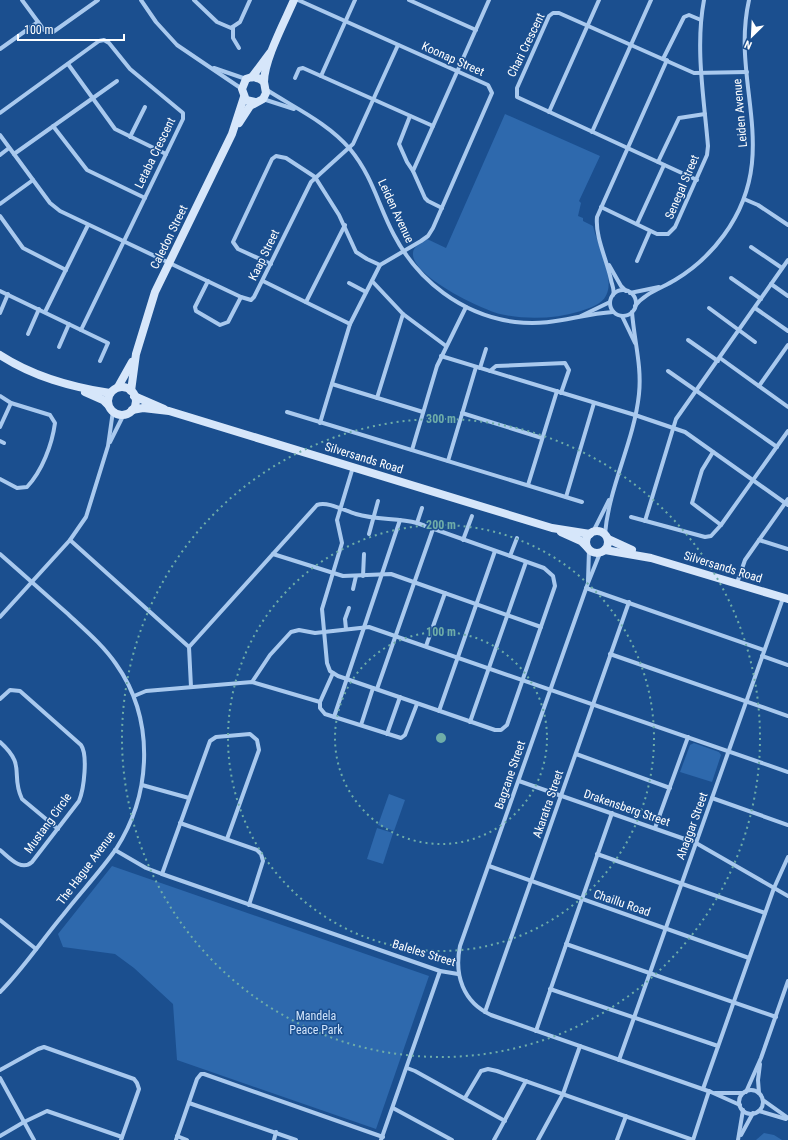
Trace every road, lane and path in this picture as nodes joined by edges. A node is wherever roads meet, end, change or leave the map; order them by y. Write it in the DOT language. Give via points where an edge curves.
graph roads {
  1 [pos="98,0"];
  2 [pos="141,0"];
  3 [pos="194,0"];
  4 [pos="250,0"];
  5 [pos="294,0"];
  6 [pos="298,0"];
  7 [pos="355,0"];
  8 [pos="409,0"];
  9 [pos="490,0"];
  10 [pos="599,0"];
  11 [pos="650,0"];
  12 [pos="704,0"];
  13 [pos="749,0"];
  14 [pos="25,1"];
  15 [pos="700,20"];
  16 [pos="346,21"];
  17 [pos="38,22"];
  18 [pos="588,25"];
  19 [pos="233,28"];
  20 [pos="476,30"];
  21 [pos="398,45"];
  22 [pos="631,45"];
  23 [pos="239,48"];
  24 [pos="273,49"];
  25 [pos="0,50"];
  26 [pos="665,60"];
  27 [pos="68,64"];
  28 [pos="208,66"];
  29 [pos="457,71"];
  30 [pos="747,72"];
  31 [pos="702,73"];
  32 [pos="321,76"];
  33 [pos="249,78"];
  34 [pos="295,78"];
  35 [pos="117,81"];
  36 [pos="266,86"];
  37 [pos="243,93"];
  38 [pos="93,98"];
  39 [pos="263,99"];
  40 [pos="373,99"];
  41 [pos="255,102"];
  42 [pos="145,107"];
  43 [pos="296,110"];
  44 [pos="549,112"];
  45 [pos="0,113"];
  46 [pos="705,114"];
  47 [pos="410,116"];
  48 [pos="53,126"];
  49 [pos="433,126"];
  50 [pos="592,132"];
  51 [pos="232,134"];
  52 [pos="0,135"];
  53 [pos="130,138"];
  54 [pos="9,148"];
  55 [pos="349,148"];
  56 [pos="627,148"];
  57 [pos="14,154"];
  58 [pos="166,154"];
  59 [pos="0,155"];
  60 [pos="658,162"];
  61 [pos="664,165"];
  62 [pos="413,171"];
  63 [pos="316,177"];
  64 [pos="33,180"];
  65 [pos="697,180"];
  66 [pos="145,198"];
  67 [pos="744,199"];
  68 [pos="0,204"];
  69 [pos="600,207"];
  70 [pos="442,208"];
  71 [pos="0,216"];
  72 [pos="637,224"];
  73 [pos="88,225"];
  74 [pos="345,225"];
  75 [pos="788,226"];
  76 [pos="650,231"];
  77 [pos="124,241"];
  78 [pos="751,247"];
  79 [pos="404,252"];
  80 [pos="788,260"];
  81 [pos="607,261"];
  82 [pos="637,261"];
  83 [pos="169,263"];
  84 [pos="271,264"];
  85 [pos="380,265"];
  86 [pos="782,268"];
  87 [pos="66,270"];
  88 [pos="731,278"];
  89 [pos="208,281"];
  90 [pos="262,281"];
  91 [pos="372,281"];
  92 [pos="349,283"];
  93 [pos="771,284"];
  94 [pos="664,286"];
  95 [pos="0,291"];
  96 [pos="366,292"];
  97 [pos="628,292"];
  98 [pos="8,294"];
  99 [pos="613,295"];
  100 [pos="788,296"];
  101 [pos="241,297"];
  102 [pos="761,299"];
  103 [pos="306,302"];
  104 [pos="610,302"];
  105 [pos="635,306"];
  106 [pos="466,307"];
  107 [pos="709,308"];
  108 [pos="755,308"];
  109 [pos="39,309"];
  110 [pos="45,312"];
  111 [pos="613,312"];
  112 [pos="632,312"];
  113 [pos="0,313"];
  114 [pos="403,314"];
  115 [pos="622,316"];
  116 [pos="577,318"];
  117 [pos="69,324"];
  118 [pos="350,324"];
  119 [pos="81,330"];
  120 [pos="739,330"];
  121 [pos="788,331"];
  122 [pos="28,334"];
  123 [pos="688,340"];
  124 [pos="755,342"];
  125 [pos="636,345"];
  126 [pos="788,345"];
  127 [pos="446,346"];
  128 [pos="59,347"];
  129 [pos="486,349"];
  130 [pos="136,354"];
  131 [pos="0,356"];
  132 [pos="441,356"];
  133 [pos="719,359"];
  134 [pos="100,361"];
  135 [pos="478,367"];
  136 [pos="490,371"];
  137 [pos="668,371"];
  138 [pos="332,384"];
  139 [pos="759,386"];
  140 [pos="75,387"];
  141 [pos="118,387"];
  142 [pos="696,391"];
  143 [pos="110,392"];
  144 [pos="559,392"];
  145 [pos="133,393"];
  146 [pos="0,396"];
  147 [pos="377,398"];
  148 [pos="11,403"];
  149 [pos="594,403"];
  150 [pos="788,406"];
  151 [pos="110,408"];
  152 [pos="132,410"];
  153 [pos="168,411"];
  154 [pos="287,412"];
  155 [pos="423,412"];
  156 [pos="462,413"];
  157 [pos="124,414"];
  158 [pos="635,415"];
  159 [pos="320,423"];
  160 [pos="0,427"];
  161 [pos="673,428"];
  162 [pos="788,431"];
  163 [pos="542,438"];
  164 [pos="108,446"];
  165 [pos="776,447"];
  166 [pos="412,450"];
  167 [pos="712,452"];
  168 [pos="448,461"];
  169 [pos="353,467"];
  170 [pos="0,479"];
  171 [pos="753,481"];
  172 [pos="528,485"];
  173 [pos="611,495"];
  174 [pos="566,497"];
  175 [pos="788,499"];
  176 [pos="378,501"];
  177 [pos="582,502"];
  178 [pos="786,504"];
  179 [pos="422,508"];
  180 [pos="340,509"];
  181 [pos="472,516"];
  182 [pos="631,517"];
  183 [pos="372,518"];
  184 [pos="400,520"];
  185 [pos="645,521"];
  186 [pos="418,523"];
  187 [pos="722,525"];
  188 [pos="552,528"];
  189 [pos="433,529"];
  190 [pos="592,533"];
  191 [pos="369,534"];
  192 [pos="606,537"];
  193 [pos="517,538"];
  194 [pos="70,540"];
  195 [pos="464,540"];
  196 [pos="759,540"];
  197 [pos="588,548"];
  198 [pos="788,549"];
  199 [pos="495,551"];
  200 [pos="603,551"];
  201 [pos="0,554"];
  202 [pos="273,554"];
  203 [pos="364,554"];
  204 [pos="510,556"];
  205 [pos="651,558"];
  206 [pos="526,562"];
  207 [pos="333,572"];
  208 [pos="382,574"];
  209 [pos="356,576"];
  210 [pos="363,576"];
  211 [pos="32,582"];
  212 [pos="414,582"];
  213 [pos="737,584"];
  214 [pos="587,585"];
  215 [pos="353,589"];
  216 [pos="445,593"];
  217 [pos="785,598"];
  218 [pos="629,602"];
  219 [pos="476,604"];
  220 [pos="349,608"];
  221 [pos="507,615"];
  222 [pos="0,617"];
  223 [pos="364,627"];
  224 [pos="541,627"];
  225 [pos="346,629"];
  226 [pos="324,632"];
  227 [pos="396,635"];
  228 [pos="426,646"];
  229 [pos="189,647"];
  230 [pos="764,650"];
  231 [pos="610,654"];
  232 [pos="762,656"];
  233 [pos="458,657"];
  234 [pos="788,665"];
  235 [pos="489,668"];
  236 [pos="333,673"];
  237 [pos="347,679"];
  238 [pos="522,679"];
  239 [pos="252,682"];
  240 [pos="191,687"];
  241 [pos="375,689"];
  242 [pos="551,689"];
  243 [pos="134,696"];
  244 [pos="400,698"];
  245 [pos="0,699"];
  246 [pos="746,701"];
  247 [pos="320,702"];
  248 [pos="417,704"];
  249 [pos="593,704"];
  250 [pos="439,711"];
  251 [pos="788,716"];
  252 [pos="334,717"];
  253 [pos="470,722"];
  254 [pos="361,726"];
  255 [pos="387,734"];
  256 [pos="688,737"];
  257 [pos="0,742"];
  258 [pos="728,751"];
  259 [pos="576,754"];
  260 [pos="788,772"];
  261 [pos="519,781"];
  262 [pos="142,785"];
  263 [pos="670,788"];
  264 [pos="562,796"];
  265 [pos="189,798"];
  266 [pos="712,798"];
  267 [pos="612,813"];
  268 [pos="180,823"];
  269 [pos="788,825"];
  270 [pos="656,828"];
  271 [pos="58,829"];
  272 [pos="227,840"];
  273 [pos="696,843"];
  274 [pos="115,850"];
  275 [pos="0,851"];
  276 [pos="597,854"];
  277 [pos="788,857"];
  278 [pos="489,866"];
  279 [pos="162,874"];
  280 [pos="531,882"];
  281 [pos="681,885"];
  282 [pos="774,888"];
  283 [pos="788,896"];
  284 [pos="582,900"];
  285 [pos="248,905"];
  286 [pos="765,913"];
  287 [pos="0,920"];
  288 [pos="665,929"];
  289 [pos="566,944"];
  290 [pos="36,948"];
  291 [pos="749,958"];
  292 [pos="440,972"];
  293 [pos="650,973"];
  294 [pos="458,974"];
  295 [pos="788,980"];
  296 [pos="550,989"];
  297 [pos="0,992"];
  298 [pos="734,1002"];
  299 [pos="485,1012"];
  300 [pos="776,1017"];
  301 [pos="634,1018"];
  302 [pos="536,1031"];
  303 [pos="580,1046"];
  304 [pos="718,1046"];
  305 [pos="761,1058"];
  306 [pos="619,1060"];
  307 [pos="407,1068"];
  308 [pos="0,1070"];
  309 [pos="0,1078"];
  310 [pos="526,1081"];
  311 [pos="703,1089"];
  312 [pos="710,1092"];
  313 [pos="744,1092"];
  314 [pos="758,1092"];
  315 [pos="563,1094"];
  316 [pos="465,1098"];
  317 [pos="763,1100"];
  318 [pos="189,1103"];
  319 [pos="740,1105"];
  320 [pos="393,1108"];
  321 [pos="743,1110"];
  322 [pos="759,1111"];
  323 [pos="753,1113"];
  324 [pos="626,1116"];
  325 [pos="788,1119"];
  326 [pos="505,1121"];
  327 [pos="24,1122"];
  328 [pos="276,1132"];
  329 [pos="0,1136"];
  330 [pos="121,1138"];
  331 [pos="177,1138"];
  332 [pos="382,1138"];
  333 [pos="539,1139"];
  334 [pos="34,1140"];
  335 [pos="187,1140"];
  336 [pos="274,1140"];
  337 [pos="296,1140"];
  338 [pos="452,1140"];
  339 [pos="494,1140"];
  340 [pos="544,1140"];
  341 [pos="617,1140"];
  342 [pos="693,1140"];
  343 [pos="738,1140"];
  1 -- 17 [label="street" via="56,31 44,30"];
  2 -- 28 [label="street" via="165,34 187,53"];
  3 -- 19 [label="street" via="217,22"];
  4 -- 19 [label="street" via="240,22"];
  5 -- 24 [label="street"];
  6 -- 16 [label="street, Koonap Street"];
  7 -- 16 [label="street"];
  8 -- 20 [label="street"];
  9 -- 20 [label="street"];
  10 -- 18 [label="street"];
  11 -- 22 [label="street"];
  12 -- 15 [label="street, Senegal Street"];
  13 -- 30 [label="street, Leiden Avenue" via="745,31"];
  14 -- 17 [label="street"];
  15 -- 26 [label="street" via="690,15 684,17"];
  15 -- 31 [label="street, Senegal Street"];
  16 -- 21 [label="street, Koonap Street"];
  16 -- 32 [label="street"];
  17 -- 25 [label="street"];
  18 -- 22 [label="street, Chari Crescent"];
  18 -- 44 [label="street"];
  18 -- 44 [label="street, Chari Crescent" via="557,12 550,14 523,73 516,91 517,97"];
  19 -- 23 [label="street"];
  20 -- 29 [label="street"];
  21 -- 29 [label="street, Koonap Street"];
  21 -- 40 [label="street, Kaap Street"];
  22 -- 26 [label="street, Chari Crescent"];
  22 -- 50 [label="street"];
  24 -- 33 [label="street"];
  24 -- 36 [label="street" via="264,77"];
  26 -- 31 [label="street, Chari Crescent" via="690,71"];
  26 -- 56 [label="street"];
  27 -- 38 [label="street"];
  27 -- 45 [label="street, Letaba Crescent"];
  27 -- 58 [label="street, Letaba Crescent" via="99,41 108,42 130,69 164,99 182,110 183,119"];
  28 -- 33 [label="street"];
  28 -- 37 [label="street"];
  29 -- 49 [label="street"];
  29 -- 70 [label="street, Koonap Street" via="488,85 492,93"];
  30 -- 31 [label="street, Chari Crescent"];
  30 -- 67 [label="street, Leiden Avenue" via="754,143 750,177"];
  31 -- 46 [label="street, Senegal Street"];
  32 -- 34 [label="street" via="301,68"];
  32 -- 40 [label="street"];
  33 -- 36 [label="street" via="261,79"];
  33 -- 37 [label="street"];
  35 -- 38 [label="street"];
  36 -- 39 [label="street"];
  36 -- 43 [label="street, Leiden Avenue"];
  37 -- 41 [label="street" via="246,100"];
  37 -- 51 [label="street, Caledon Street"];
  38 -- 48 [label="street"];
  38 -- 53 [label="street" via="115,129"];
  39 -- 41 [label="street"];
  39 -- 43 [label="street, Leiden Avenue"];
  40 -- 47 [label="street"];
  40 -- 55 [label="street, Kaap Street"];
  41 -- 51 [label="street, Caledon Street"];
  42 -- 53 [label="street"];
  43 -- 55 [label="street, Leiden Avenue" via="336,135"];
  44 -- 50 [label="street, Chari Crescent"];
  46 -- 60 [label="street" via="679,118"];
  46 -- 65 [label="street, Senegal Street" via="707,155"];
  47 -- 49 [label="street"];
  47 -- 62 [label="street" via="399,144"];
  48 -- 57 [label="street"];
  48 -- 66 [label="street" via="87,170"];
  49 -- 62 [label="street"];
  50 -- 56 [label="street, Chari Crescent"];
  51 -- 83 [label="street, Caledon Street"];
  52 -- 54 [label="street"];
  53 -- 58 [label="street"];
  54 -- 57 [label="street"];
  54 -- 59 [label="street"];
  55 -- 63 [label="street, Kaap Street"];
  55 -- 79 [label="street, Leiden Avenue" via="374,186"];
  56 -- 60 [label="street, Chari Crescent"];
  56 -- 69 [label="street"];
  57 -- 64 [label="street"];
  58 -- 66 [label="street, Letaba Crescent"];
  60 -- 61 [label="street, Chari Crescent"];
  61 -- 65 [label="street, Chari Crescent"];
  61 -- 72 [label="street"];
  62 -- 70 [label="street" via="425,198"];
  63 -- 74 [label="street"];
  63 -- 84 [label="street, Kaap Street"];
  63 -- 84 [label="street" via="286,158 276,156 272,160 233,242 238,249"];
  64 -- 68 [label="street"];
  64 -- 73 [label="street" via="54,208"];
  65 -- 76 [label="street, Senegal Street" via="674,230 664,235"];
  66 -- 77 [label="street, Letaba Crescent"];
  67 -- 75 [label="street" via="758,205"];
  67 -- 94 [label="street, Leiden Avenue" via="732,223 712,250 687,272"];
  69 -- 72 [label="street, Senegal Street"];
  69 -- 81 [label="street" via="596,230"];
  70 -- 79 [label="street, Koonap Street" via="428,236"];
  71 -- 87 [label="street" via="23,248"];
  72 -- 76 [label="street, Senegal Street"];
  73 -- 77 [label="street"];
  73 -- 87 [label="street"];
  74 -- 85 [label="street" via="356,252"];
  74 -- 103 [label="street"];
  76 -- 82 [label="street"];
  77 -- 83 [label="street"];
  77 -- 119 [label="street, Letaba Crescent"];
  78 -- 86 [label="street"];
  79 -- 85 [label="street, Koonap Street"];
  79 -- 106 [label="street, Leiden Avenue" via="418,271 436,287"];
  80 -- 86 [label="street"];
  81 -- 97 [label="street" via="621,286"];
  81 -- 99 [label="street"];
  83 -- 89 [label="street"];
  83 -- 130 [label="street, Caledon Street" via="150,306"];
  84 -- 90 [label="street, Kaap Street"];
  85 -- 91 [label="street"];
  86 -- 93 [label="street"];
  87 -- 110 [label="street"];
  88 -- 102 [label="street"];
  89 -- 101 [label="street"];
  89 -- 101 [label="street" via="196,311 220,325 228,322"];
  90 -- 101 [label="street, Kaap Street" via="251,300"];
  90 -- 103 [label="street"];
  91 -- 96 [label="street"];
  91 -- 114 [label="street"];
  92 -- 96 [label="street"];
  93 -- 100 [label="street"];
  93 -- 102 [label="street"];
  94 -- 97 [label="street, Leiden Avenue"];
  94 -- 105 [label="street, Leiden Avenue"];
  95 -- 98 [label="street"];
  96 -- 118 [label="street"];
  97 -- 99 [label="street" via="619,291"];
  97 -- 105 [label="street" via="635,298"];
  98 -- 109 [label="street"];
  98 -- 113 [label="street"];
  99 -- 104 [label="street"];
  102 -- 108 [label="street"];
  103 -- 118 [label="street"];
  104 -- 111 [label="street"];
  104 -- 116 [label="street, Leiden Avenue"];
  105 -- 112 [label="street"];
  106 -- 116 [label="street, Leiden Avenue" via="514,322 552,323"];
  106 -- 127 [label="street"];
  107 -- 120 [label="street"];
  108 -- 120 [label="street"];
  108 -- 121 [label="street"];
  109 -- 110 [label="street"];
  109 -- 122 [label="street"];
  110 -- 117 [label="street"];
  111 -- 115 [label="street"];
  111 -- 116 [label="street, Leiden Avenue"];
  112 -- 115 [label="street"];
  112 -- 125 [label="street"];
  114 -- 127 [label="street"];
  114 -- 147 [label="street"];
  115 -- 125 [label="street"];
  117 -- 119 [label="street"];
  117 -- 128 [label="street"];
  118 -- 138 [label="street"];
  119 -- 134 [label="street" via="108,343"];
  120 -- 124 [label="street"];
  120 -- 133 [label="street"];
  123 -- 133 [label="street"];
  125 -- 158 [label="street" via="640,374"];
  126 -- 139 [label="street"];
  127 -- 132 [label="street"];
  129 -- 135 [label="street"];
  130 -- 141 [label="street, Caledon Street"];
  130 -- 145 [label="street, Caledon Street"];
  131 -- 140 [label="street" via="34,373"];
  132 -- 135 [label="street"];
  132 -- 155 [label="street"];
  133 -- 139 [label="street"];
  133 -- 142 [label="street"];
  135 -- 136 [label="street"];
  135 -- 156 [label="street"];
  136 -- 144 [label="street"];
  136 -- 144 [label="street" via="498,365 565,363 569,370"];
  137 -- 142 [label="street"];
  138 -- 147 [label="street"];
  138 -- 159 [label="street"];
  139 -- 150 [label="street"];
  140 -- 143 [label="street"];
  140 -- 151 [label="street" via="103,400"];
  141 -- 143 [label="street"];
  141 -- 145 [label="street" via="125,387"];
  142 -- 161 [label="street" via="676,419"];
  142 -- 165 [label="street"];
  143 -- 151 [label="street"];
  144 -- 149 [label="street"];
  144 -- 163 [label="street"];
  145 -- 152 [label="street" via="136,401"];
  145 -- 153 [label="street, Silversands Road"];
  146 -- 148 [label="street"];
  147 -- 155 [label="street"];
  148 -- 160 [label="street"];
  148 -- 170 [label="street" via="50,415 55,422 54,430 41,466 27,487 17,488"];
  149 -- 158 [label="street"];
  149 -- 174 [label="street"];
  151 -- 157 [label="street"];
  151 -- 164 [label="street"];
  152 -- 153 [label="street, Silversands Road" via="143,408"];
  152 -- 157 [label="street"];
  153 -- 169 [label="street, Silversands Road"];
  154 -- 159 [label="street"];
  155 -- 166 [label="street"];
  156 -- 163 [label="street"];
  156 -- 168 [label="street"];
  157 -- 164 [label="street"];
  158 -- 161 [label="street"];
  158 -- 173 [label="street"];
  159 -- 166 [label="street"];
  161 -- 167 [label="street" via="690,436"];
  161 -- 185 [label="street"];
  162 -- 165 [label="street"];
  163 -- 172 [label="street"];
  164 -- 194 [label="street" via="86,517"];
  165 -- 171 [label="street"];
  166 -- 168 [label="street"];
  167 -- 171 [label="street"];
  167 -- 187 [label="street" via="702,470 692,502"];
  168 -- 172 [label="street"];
  169 -- 180 [label="street"];
  169 -- 188 [label="street, Silversands Road"];
  171 -- 178 [label="street"];
  171 -- 187 [label="street"];
  172 -- 174 [label="street"];
  173 -- 190 [label="street"];
  173 -- 192 [label="street"];
  174 -- 177 [label="street"];
  175 -- 178 [label="street"];
  176 -- 183 [label="street"];
  178 -- 196 [label="street"];
  179 -- 186 [label="street"];
  180 -- 183 [label="street"];
  180 -- 202 [label="street" via="326,504 317,506"];
  180 -- 207 [label="street" via="337,524 342,543"];
  181 -- 195 [label="street"];
  182 -- 185 [label="street"];
  183 -- 184 [label="street"];
  183 -- 191 [label="street"];
  184 -- 186 [label="street"];
  184 -- 208 [label="street"];
  185 -- 187 [label="street" via="705,537 711,536"];
  186 -- 189 [label="street"];
  188 -- 190 [label="street, Silversands Road"];
  188 -- 197 [label="street, Silversands Road" via="581,541"];
  189 -- 195 [label="street"];
  189 -- 212 [label="street"];
  190 -- 192 [label="street" via="600,531"];
  190 -- 197 [label="street" via="586,540"];
  192 -- 200 [label="street" via="608,545"];
  192 -- 205 [label="street, Silversands Road"];
  193 -- 204 [label="street"];
  194 -- 211 [label="street"];
  194 -- 229 [label="street"];
  195 -- 199 [label="street"];
  196 -- 198 [label="street"];
  196 -- 213 [label="street" via="745,560"];
  197 -- 200 [label="street" via="594,553"];
  197 -- 214 [label="street, Bagzane Street"];
  199 -- 204 [label="street"];
  199 -- 219 [label="street"];
  200 -- 205 [label="street, Silversands Road"];
  200 -- 214 [label="street, Bagzane Street"];
  201 -- 211 [label="street, The Hague Avenue"];
  202 -- 207 [label="street"];
  202 -- 229 [label="street"];
  203 -- 210 [label="street"];
  204 -- 206 [label="street"];
  205 -- 213 [label="street, Silversands Road"];
  206 -- 221 [label="street"];
  206 -- 224 [label="street" via="547,569 553,576 555,586"];
  207 -- 209 [label="street" via="343,576"];
  207 -- 226 [label="street" via="322,609"];
  208 -- 210 [label="street"];
  208 -- 212 [label="street" via="391,574"];
  208 -- 223 [label="street"];
  209 -- 210 [label="street"];
  209 -- 215 [label="street"];
  211 -- 222 [label="street"];
  211 -- 243 [label="street, The Hague Avenue" via="102,646 117,665"];
  212 -- 216 [label="street"];
  212 -- 227 [label="street"];
  213 -- 217 [label="street, Silversands Road"];
  214 -- 218 [label="street"];
  214 -- 242 [label="street, Bagzane Street"];
  216 -- 219 [label="street"];
  216 -- 228 [label="street"];
  217 -- 230 [label="street, Ahaggar Street"];
  218 -- 230 [label="street"];
  218 -- 231 [label="street, Akaratra Street"];
  219 -- 221 [label="street"];
  219 -- 233 [label="street"];
  220 -- 225 [label="street" via="345,619"];
  221 -- 224 [label="street"];
  221 -- 235 [label="street"];
  223 -- 225 [label="street"];
  223 -- 227 [label="street"];
  223 -- 237 [label="street"];
  224 -- 238 [label="street"];
  225 -- 226 [label="street"];
  226 -- 236 [label="street" via="327,663"];
  226 -- 239 [label="street" via="297,630 289,633 268,657"];
  227 -- 228 [label="street"];
  227 -- 241 [label="street"];
  228 -- 233 [label="street"];
  229 -- 240 [label="street"];
  230 -- 232 [label="street, Ahaggar Street"];
  231 -- 246 [label="street"];
  231 -- 249 [label="street, Akaratra Street"];
  232 -- 234 [label="street"];
  232 -- 246 [label="street, Ahaggar Street"];
  233 -- 235 [label="street"];
  233 -- 250 [label="street"];
  235 -- 238 [label="street"];
  235 -- 253 [label="street"];
  236 -- 237 [label="street"];
  236 -- 247 [label="street"];
  237 -- 241 [label="street"];
  237 -- 252 [label="street"];
  238 -- 242 [label="street"];
  238 -- 253 [label="street" via="507,725 501,730"];
  239 -- 240 [label="street"];
  239 -- 247 [label="street"];
  240 -- 243 [label="street" via="146,691"];
  241 -- 244 [label="street"];
  241 -- 254 [label="street"];
  242 -- 249 [label="street"];
  242 -- 261 [label="street, Bagzane Street"];
  243 -- 262 [label="street, The Hague Avenue" via="143,734 145,759"];
  244 -- 248 [label="street"];
  244 -- 255 [label="street"];
  245 -- 271 [label="street, Mustang Circle" via="8,690 18,690 84,749 80,799"];
  246 -- 251 [label="street"];
  246 -- 258 [label="street, Ahaggar Street"];
  247 -- 252 [label="street" via="323,712"];
  248 -- 250 [label="street"];
  248 -- 255 [label="street" via="405,735 402,738"];
  249 -- 256 [label="street"];
  249 -- 259 [label="street, Akaratra Street"];
  250 -- 253 [label="street"];
  252 -- 254 [label="street"];
  254 -- 255 [label="street"];
  256 -- 258 [label="street"];
  256 -- 263 [label="street"];
  257 -- 271 [label="street" via="15,759 22,799"];
  258 -- 260 [label="street"];
  258 -- 266 [label="street, Ahaggar Street"];
  259 -- 263 [label="street"];
  259 -- 264 [label="street, Akaratra Street"];
  261 -- 264 [label="street, Drakensberg Street"];
  261 -- 278 [label="street, Bagzane Street"];
  262 -- 265 [label="street"];
  262 -- 274 [label="street, The Hague Avenue" via="131,822"];
  263 -- 270 [label="street"];
  264 -- 267 [label="street, Drakensberg Street"];
  264 -- 280 [label="street, Akaratra Street"];
  265 -- 268 [label="street"];
  265 -- 272 [label="street" via="212,738 247,733 256,737 259,750"];
  266 -- 269 [label="street"];
  266 -- 273 [label="street, Ahaggar Street"];
  267 -- 270 [label="street, Drakensberg Street"];
  267 -- 276 [label="street"];
  268 -- 272 [label="street"];
  268 -- 279 [label="street"];
  270 -- 273 [label="street, Drakensberg Street"];
  271 -- 275 [label="street, Mustang Circle" via="28,865 19,865"];
  272 -- 285 [label="street" via="257,850 262,856 263,861"];
  273 -- 281 [label="street, Ahaggar Street"];
  273 -- 282 [label="street, Drakensberg Street"];
  274 -- 279 [label="street, Baleles Street"];
  274 -- 290 [label="street, The Hague Avenue"];
  276 -- 281 [label="street"];
  276 -- 284 [label="street"];
  277 -- 282 [label="street"];
  278 -- 280 [label="street, Chaillu Road"];
  278 -- 294 [label="street, Bagzane Street" via="460,946"];
  279 -- 285 [label="street, Baleles Street"];
  280 -- 284 [label="street, Chaillu Road"];
  280 -- 299 [label="street, Akaratra Street"];
  281 -- 286 [label="street"];
  281 -- 288 [label="street, Ahaggar Street"];
  282 -- 283 [label="street, Drakensberg Street"];
  282 -- 286 [label="street"];
  284 -- 288 [label="street, Chaillu Road"];
  284 -- 289 [label="street"];
  285 -- 292 [label="street, Baleles Street"];
  286 -- 291 [label="street"];
  287 -- 290 [label="street"];
  288 -- 291 [label="street, Chaillu Road"];
  288 -- 293 [label="street, Ahaggar Street"];
  289 -- 293 [label="street"];
  289 -- 296 [label="street"];
  290 -- 297 [label="street, The Hague Avenue"];
  291 -- 298 [label="street"];
  292 -- 294 [label="street, Baleles Street"];
  292 -- 307 [label="street"];
  293 -- 298 [label="street"];
  293 -- 301 [label="street, Ahaggar Street"];
  294 -- 299 [label="street, Baleles Street" via="462,988"];
  295 -- 300 [label="street"];
  296 -- 301 [label="street"];
  296 -- 302 [label="street"];
  298 -- 300 [label="street"];
  298 -- 304 [label="street"];
  299 -- 302 [label="street, Baleles Street"];
  300 -- 305 [label="street"];
  301 -- 304 [label="street"];
  301 -- 306 [label="street, Ahaggar Street"];
  302 -- 303 [label="street, Baleles Street"];
  303 -- 306 [label="street, Baleles Street"];
  303 -- 315 [label="street"];
  304 -- 311 [label="street"];
  305 -- 313 [label="street"];
  305 -- 314 [label="street"];
  306 -- 311 [label="street, Baleles Street"];
  307 -- 316 [label="street"];
  307 -- 320 [label="street"];
  308 -- 330 [label="street" via="44,1047 132,1078 137,1082 138,1089"];
  309 -- 327 [label="street"];
  310 -- 315 [label="street"];
  310 -- 316 [label="street" via="488,1069 481,1071"];
  310 -- 326 [label="street"];
  311 -- 312 [label="street, Baleles Street"];
  312 -- 313 [label="street, Baleles Street"];
  312 -- 319 [label="street, Baleles Street"];
  312 -- 342 [label="street"];
  313 -- 314 [label="street"];
  313 -- 319 [label="street"];
  314 -- 317 [label="street"];
  315 -- 324 [label="street"];
  315 -- 333 [label="street"];
  316 -- 326 [label="street"];
  317 -- 322 [label="street"];
  317 -- 325 [label="street"];
  318 -- 328 [label="street"];
  318 -- 331 [label="street"];
  318 -- 332 [label="street" via="197,1079 204,1074"];
  319 -- 321 [label="street"];
  320 -- 332 [label="street"];
  320 -- 338 [label="street"];
  321 -- 323 [label="street"];
  321 -- 343 [label="street"];
  322 -- 323 [label="street"];
  322 -- 325 [label="street"];
  323 -- 343 [label="street"];
  324 -- 341 [label="street"];
  324 -- 342 [label="street"];
  326 -- 339 [label="street"];
  327 -- 329 [label="street"];
  327 -- 330 [label="street" via="48,1112"];
  327 -- 334 [label="street"];
  328 -- 336 [label="street"];
  328 -- 337 [label="street"];
  331 -- 335 [label="street"];
  333 -- 340 [label="street"];
}
